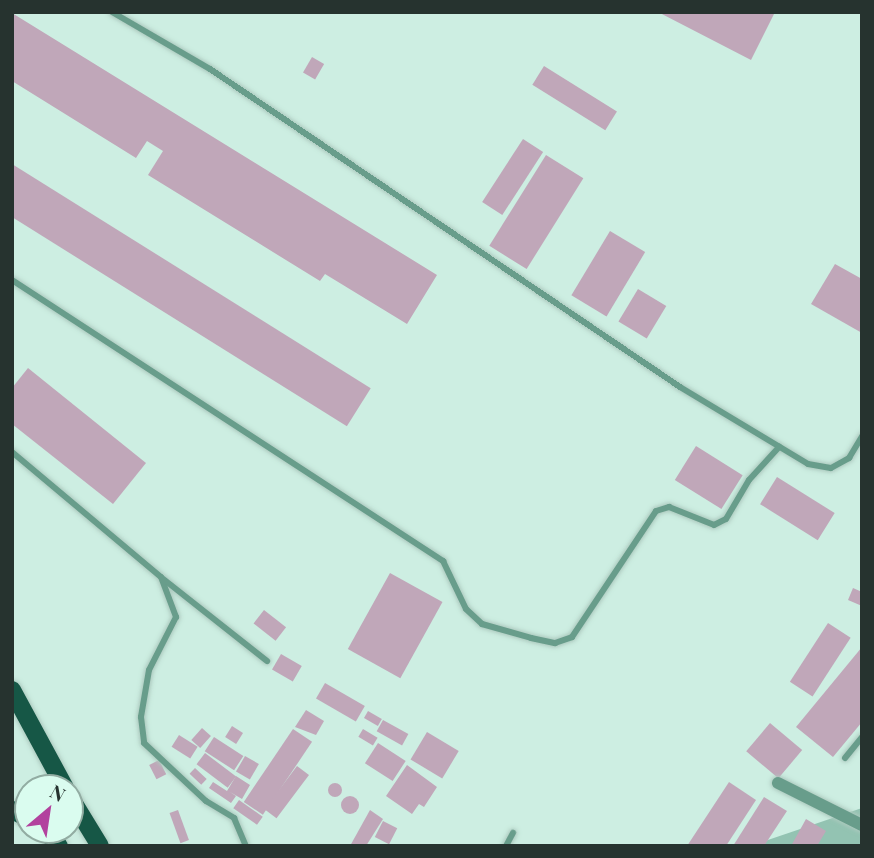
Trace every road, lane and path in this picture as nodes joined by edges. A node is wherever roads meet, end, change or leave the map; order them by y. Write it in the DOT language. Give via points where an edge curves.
graph roads {
  1 [pos="113,12"];
  2 [pos="12,280"];
  3 [pos="862,436"];
  4 [pos="779,447"];
  5 [pos="12,452"];
  6 [pos="161,577"];
  7 [pos="267,661"];
  8 [pos="12,690"];
  9 [pos="862,737"];
  10 [pos="845,758"];
  11 [pos="57,774"];
  12 [pos="778,783"];
  13 [pos="84,820"];
  14 [pos="862,825"];
  15 [pos="513,833"];
  16 [pos="100,846"];
  17 [pos="246,846"];
  18 [pos="506,846"];
  1 -- 4 [label="lane" via="210,69 680,387"];
  2 -- 4 [label="lane" via="443,561 466,609 482,624 506,633 555,643 572,637 656,511 669,507 714,525 726,519 749,480"];
  3 -- 4 [label="lane" via="849,457 831,468 808,464"];
  5 -- 6 [label="lane"];
  6 -- 7 [label="lane"];
  6 -- 17 [label="lane" via="176,617 149,670 141,717 144,743 206,801 234,818"];
  8 -- 11 [label="main road"];
  9 -- 10 [label="lane"];
  12 -- 14 [label="street"];
  13 -- 16 [label="main road"];
  15 -- 18 [label="lane"];
}
